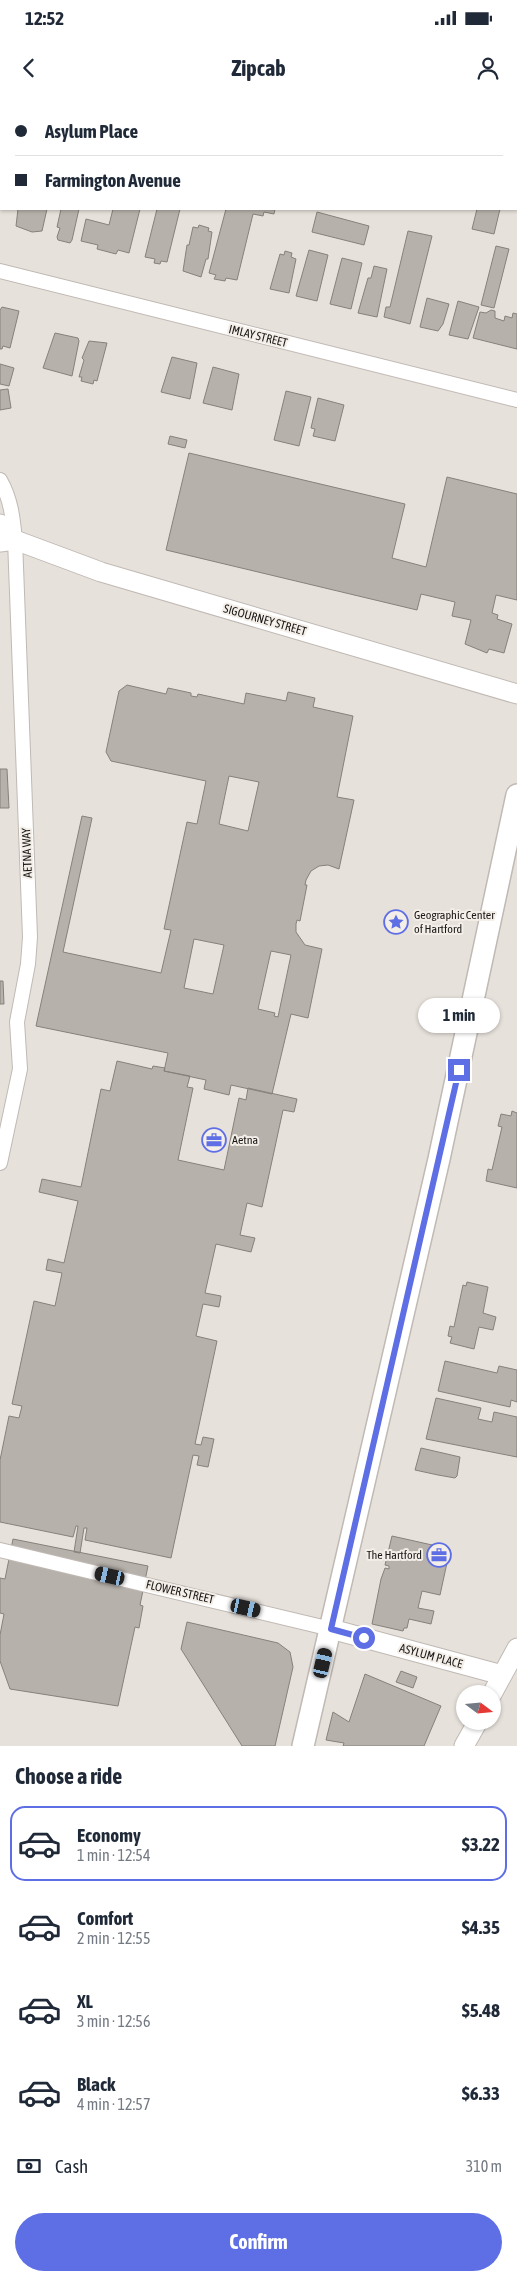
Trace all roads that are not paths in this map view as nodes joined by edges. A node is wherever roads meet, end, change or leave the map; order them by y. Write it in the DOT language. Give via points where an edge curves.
graph roads {
  1 [pos="0,271"];
  2 [pos="517,400"];
  3 [pos="0,480"];
  4 [pos="0,524"];
  5 [pos="8,541"];
  6 [pos="517,694"];
  7 [pos="517,795"];
  8 [pos="0,1164"];
  9 [pos="0,1550"];
  10 [pos="331,1629"];
  11 [pos="517,1648"];
  12 [pos="502,1675"];
  13 [pos="497,1685"];
  14 [pos="473,1730"];
  15 [pos="303,1746"];
  16 [pos="464,1746"];
  1 -- 2 [label="street, IMLAY STREET"];
  3 -- 5 [label="street, AETNA WAY" via="13,515"];
  4 -- 5 [label="main road, SIGOURNEY STREET"];
  5 -- 6 [label="main road, SIGOURNEY STREET" via="102,572"];
  5 -- 8 [label="street, AETNA WAY" via="30,942 17,1022 20,1069"];
  7 -- 10 [label="main road" via="439,1159"];
  9 -- 10 [label="street, FLOWER STREET"];
  10 -- 12 [label="main road, ASYLUM PLACE"];
  10 -- 15 [label="main road"];
  11 -- 12 [label="main road"];
  12 -- 13 [label="main road"];
  14 -- 16 [label="main road"];
}
